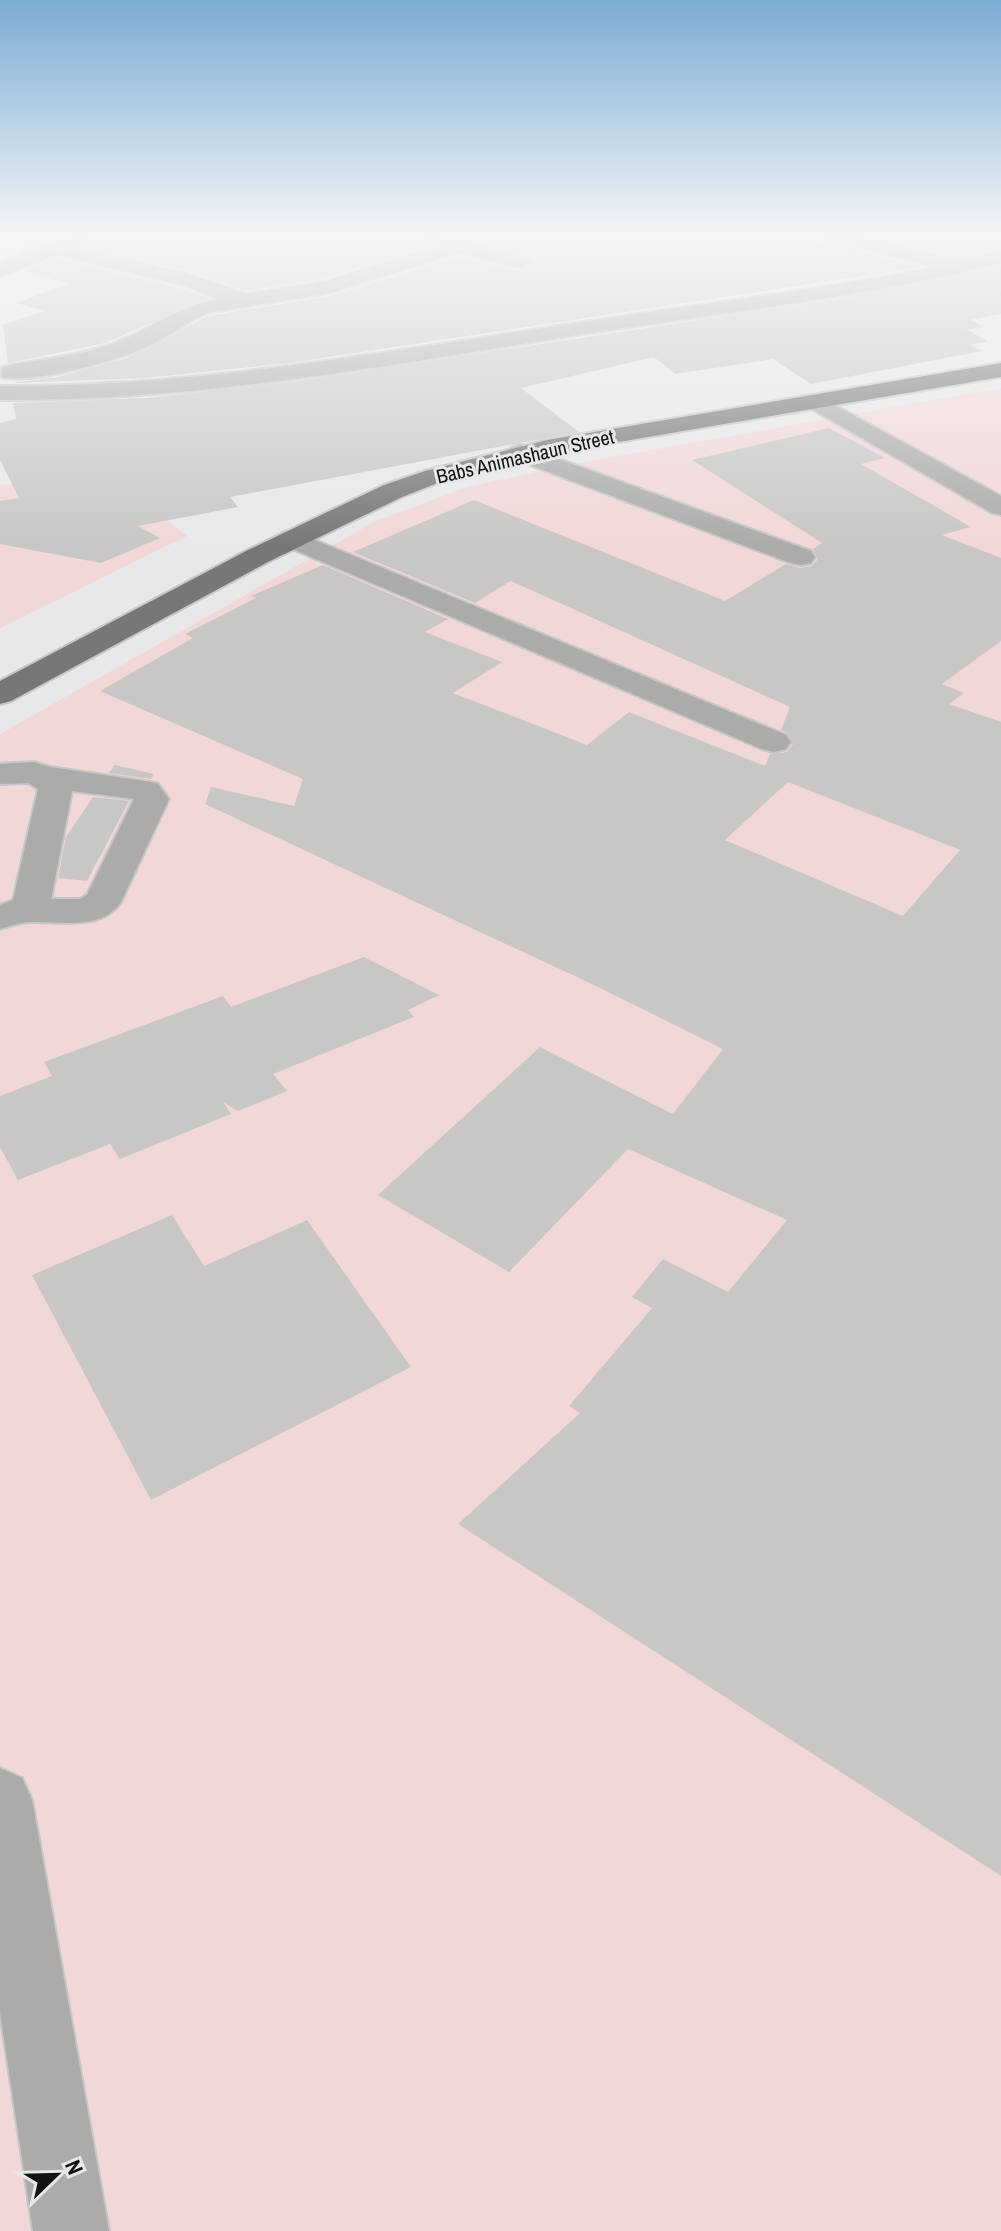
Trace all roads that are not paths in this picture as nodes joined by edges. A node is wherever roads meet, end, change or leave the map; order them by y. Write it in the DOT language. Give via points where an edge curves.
graph roads {
  1 [pos="146,338"];
  2 [pos="521,338"];
  3 [pos="1001,360"];
  4 [pos="1001,370"];
  5 [pos="0,374"];
  6 [pos="0,393"];
  7 [pos="816,402"];
  8 [pos="760,406"];
  9 [pos="520,453"];
  10 [pos="1001,507"];
  11 [pos="293,539"];
  12 [pos="801,557"];
  13 [pos="0,672"];
  14 [pos="0,694"];
  15 [pos="774,742"];
  16 [pos="0,774"];
  17 [pos="47,777"];
  18 [pos="13,913"];
  19 [pos="0,1800"];
  20 [pos="71,2231"];
  1 -- 5 [label="street" via="55,367"];
  2 -- 6 [label="street" via="260,378 107,394"];
  3 -- 8 [label="main road, Babs Animashaun Street"];
  4 -- 7 [label="main road, Babs Animashaun Street"];
  7 -- 8 [label="main road, Babs Animashaun Street"];
  7 -- 10 [label="street"];
  8 -- 9 [label="main road, Babs Animashaun Street"];
  8 -- 13 [label="main road, Babs Animashaun Street" via="527,442 420,467 275,530"];
  9 -- 11 [label="main road, Babs Animashaun Street" via="393,491"];
  9 -- 12 [label="street"];
  11 -- 14 [label="main road, Babs Animashaun Street"];
  11 -- 15 [label="street"];
  16 -- 17 [label="street" via="34,772"];
  17 -- 18 [label="street" via="56,785 32,900"];
  17 -- 18 [label="street" via="139,789 152,799 102,902 87,911"];
  19 -- 20 [label="street"];
}
